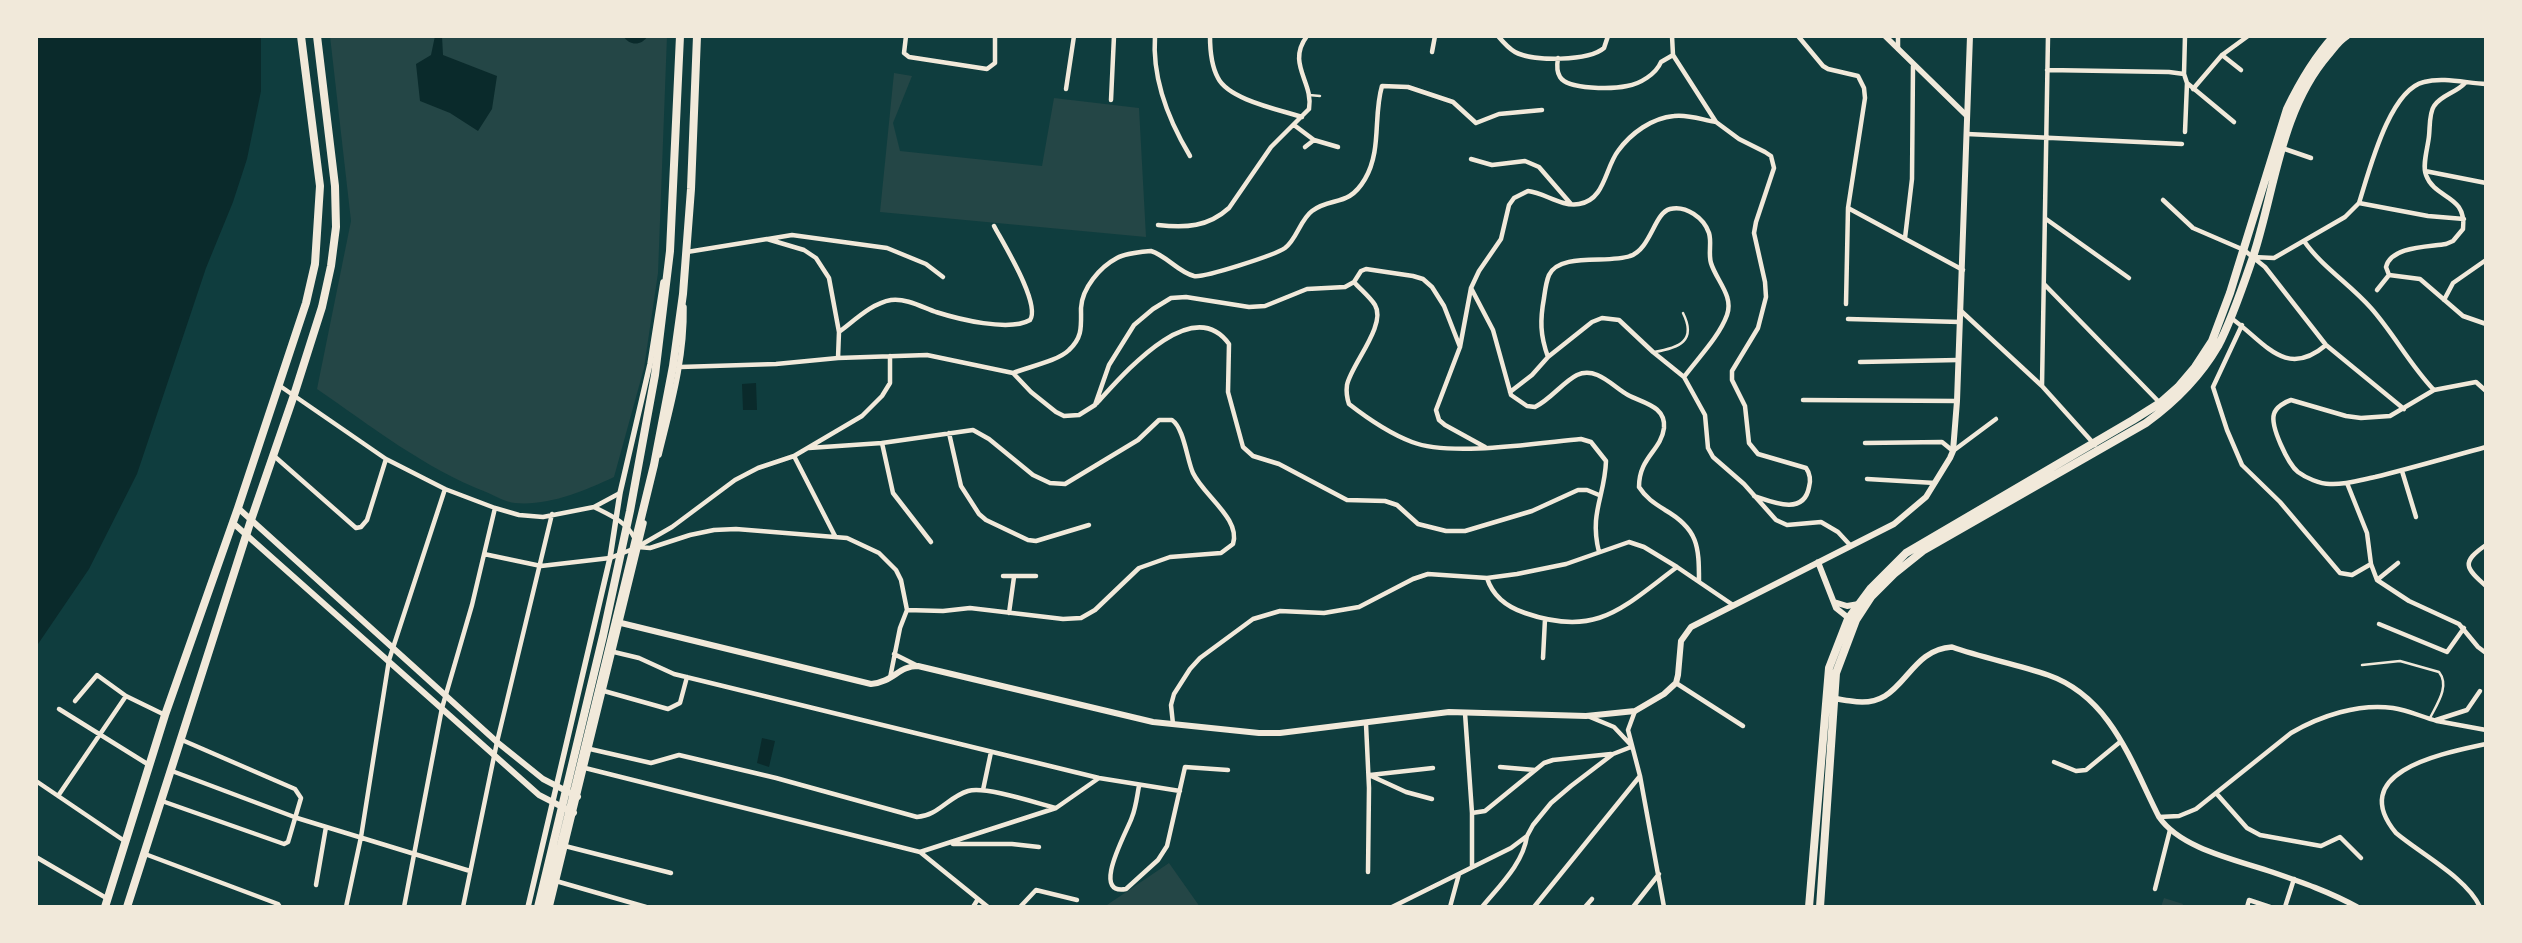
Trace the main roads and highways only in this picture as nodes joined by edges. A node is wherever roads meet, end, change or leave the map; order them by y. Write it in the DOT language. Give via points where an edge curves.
graph roads {
  1 [pos="301,36"];
  2 [pos="317,36"];
  3 [pos="680,36"];
  4 [pos="697,36"];
  5 [pos="1970,36"];
  6 [pos="2334,36"];
  7 [pos="2346,36"];
  8 [pos="2234,294"];
  9 [pos="2096,447"];
  10 [pos="238,508"];
  11 [pos="250,520"];
  12 [pos="233,523"];
  13 [pos="246,535"];
  14 [pos="1818,562"];
  15 [pos="1834,602"];
  16 [pos="1859,604"];
  17 [pos="1852,620"];
  18 [pos="621,623"];
  19 [pos="578,797"];
  20 [pos="574,813"];
  21 [pos="1814,850"];
  22 [pos="1826,850"];
  23 [pos="106,903"];
  24 [pos="127,907"];
  25 [pos="538,907"];
  26 [pos="546,907"];
  27 [pos="1809,907"];
  28 [pos="1820,907"];
  1 -- 10 [label="main road" via="320,186 315,264 280,386"];
  2 -- 11 [label="main road" via="335,186 332,266 294,395"];
  3 -- 25 [label="main road" via="670,251 661,336 630,511"];
  4 -- 26 [label="main road" via="687,252 672,375 654,465"];
  5 -- 14 [label="main road" via="1953,451 1926,497 1894,524"];
  6 -- 8 [label="main road" via="2300,81 2287,109 2244,250"];
  7 -- 8 [label="main road" via="2309,81 2282,148 2253,257"];
  8 -- 9 [label="main road" via="2212,341 2195,367 2160,403"];
  8 -- 9 [label="main road" via="2230,317 2218,344 2184,392 2146,423"];
  9 -- 16 [label="main road" via="1920,543 1886,572"];
  9 -- 17 [label="main road" via="1910,559"];
  10 -- 11 [label="main road"];
  10 -- 12 [label="main road"];
  11 -- 13 [label="main road"];
  11 -- 19 [label="main road" via="497,742 543,779"];
  12 -- 13 [label="main road"];
  12 -- 23 [label="main road" via="165,715"];
  13 -- 20 [label="main road" via="539,795"];
  13 -- 24 [label="main road"];
  14 -- 15 [label="main road"];
  14 -- 18 [label="main road" via="1690,628 1681,640 1676,682 1636,712 1586,716 1448,712 1259,734 1153,722 918,666 903,669 889,680 871,684"];
  15 -- 16 [label="main road" via="1847,606"];
  15 -- 17 [label="main road" via="1839,612"];
  16 -- 17 [label="main road"];
  17 -- 21 [label="main road" via="1833,653 1825,694"];
  17 -- 22 [label="main road" via="1836,673"];
  21 -- 22 [label="main road"];
  21 -- 27 [label="main road"];
  22 -- 28 [label="main road"];
}
